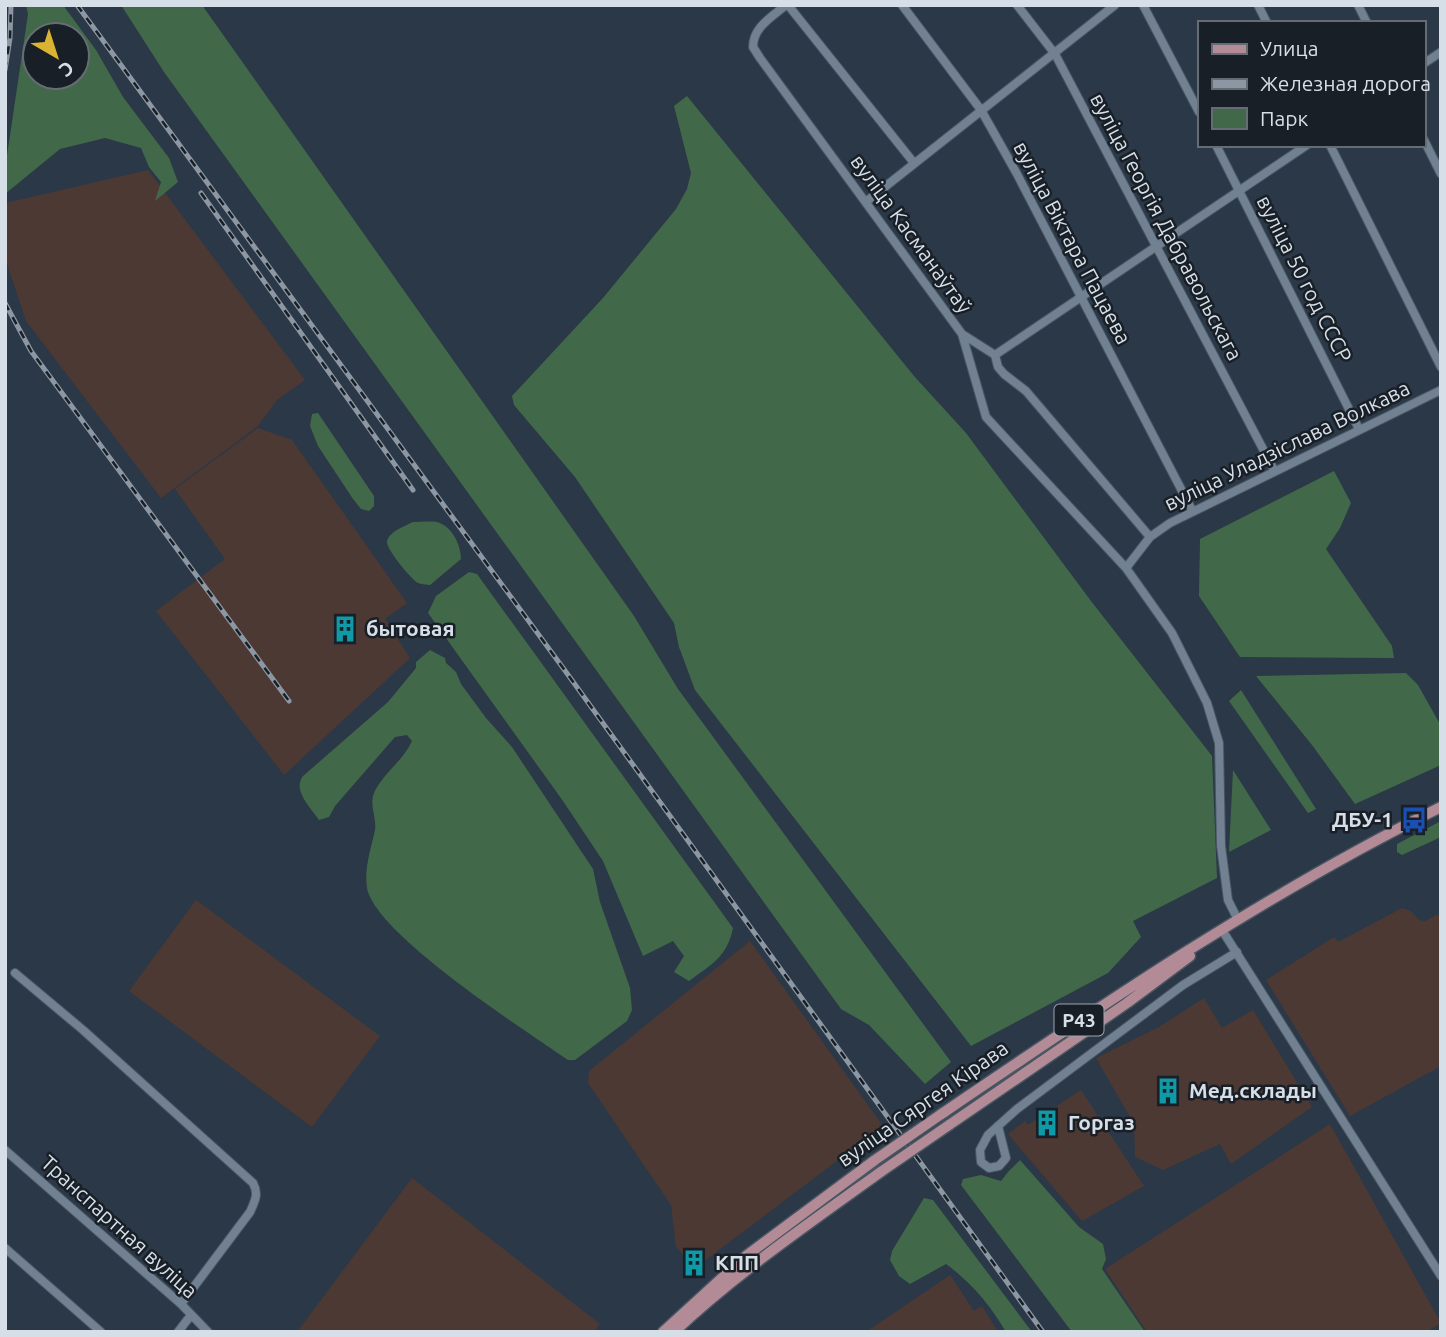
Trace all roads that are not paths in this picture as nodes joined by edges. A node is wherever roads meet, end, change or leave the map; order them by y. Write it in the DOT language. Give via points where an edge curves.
graph roads {
  1 [pos="787,5"];
  2 [pos="902,5"];
  3 [pos="1017,5"];
  4 [pos="1115,5"];
  5 [pos="1143,5"];
  6 [pos="1258,5"];
  7 [pos="1358,5"];
  8 [pos="1266,21"];
  9 [pos="1366,21"];
  10 [pos="1441,52"];
  11 [pos="1055,54"];
  12 [pos="1425,63"];
  13 [pos="981,110"];
  14 [pos="1198,110"];
  15 [pos="1425,142"];
  16 [pos="1217,147"];
  17 [pos="1304,147"];
  18 [pos="1331,147"];
  19 [pos="914,163"];
  20 [pos="1441,173"];
  21 [pos="1240,191"];
  22 [pos="867,201"];
  23 [pos="1157,248"];
  24 [pos="1081,298"];
  25 [pos="962,334"];
  26 [pos="995,355"];
  27 [pos="1441,367"];
  28 [pos="1441,390"];
  29 [pos="1359,429"];
  30 [pos="1274,470"];
  31 [pos="1192,510"];
  32 [pos="1150,537"];
  33 [pos="1126,568"];
  34 [pos="1441,807"];
  35 [pos="1238,920"];
  36 [pos="1222,930"];
  37 [pos="1237,952"];
  38 [pos="15,973"];
  39 [pos="998,1126"];
  40 [pos="5,1150"];
  41 [pos="5,1248"];
  42 [pos="1441,1276"];
  43 [pos="181,1304"];
  44 [pos="191,1315"];
  45 [pos="101,1332"];
  46 [pos="177,1332"];
  47 [pos="208,1332"];
  48 [pos="663,1332"];
  49 [pos="674,1332"];
  1 -- 19 [label="street"];
  1 -- 22 [label="street, вуліца Касманаўтаў" via="758,29 753,47"];
  2 -- 13 [label="street, вуліца Віктара Пацаева"];
  3 -- 11 [label="street, вуліца Георгія Дабравольскага"];
  4 -- 11 [label="street"];
  5 -- 14 [label="street"];
  6 -- 8 [label="street"];
  7 -- 9 [label="street"];
  10 -- 12 [label="street"];
  11 -- 13 [label="street"];
  11 -- 23 [label="street, вуліца Георгія Дабравольскага"];
  13 -- 19 [label="street"];
  13 -- 24 [label="street, вуліца Віктара Пацаева"];
  15 -- 20 [label="street"];
  16 -- 21 [label="street, вуліца 50 год СССР"];
  17 -- 21 [label="street"];
  18 -- 27 [label="street"];
  19 -- 22 [label="street"];
  21 -- 23 [label="street"];
  21 -- 29 [label="street, вуліца 50 год СССР"];
  22 -- 25 [label="street, вуліца Касманаўтаў"];
  23 -- 24 [label="street"];
  23 -- 30 [label="street, вуліца Георгія Дабравольскага"];
  24 -- 26 [label="street"];
  24 -- 31 [label="street, вуліца Віктара Пацаева"];
  25 -- 26 [label="street, вуліца Касманаўтаў"];
  25 -- 33 [label="street" via="986,418"];
  26 -- 32 [label="street, вуліца Касманаўтаў" via="998,367 1026,391"];
  28 -- 29 [label="street, вуліца Уладзіслава Волкава"];
  29 -- 30 [label="street, вуліца Уладзіслава Волкава"];
  30 -- 31 [label="street, вуліца Уладзіслава Волкава"];
  31 -- 32 [label="street, вуліца Уладзіслава Волкава"];
  32 -- 33 [label="street, вуліца Уладзіслава Волкава"];
  33 -- 35 [label="street" via="1172,633 1217,728 1221,846 1228,900"];
  34 -- 35 [label="main road, вуліца Сяргея Кірава / Р43" via="1367,844"];
  35 -- 36 [label="main road, вуліца Сяргея Кірава / Р43"];
  36 -- 37 [label="street"];
  36 -- 48 [label="main road, вуліца Сяргея Кірава / Р43, bridge" via="1125,989 875,1160 746,1256"];
  36 -- 49 [label="main road, вуліца Сяргея Кірава / Р43, bridge" via="1127,1003 785,1241"];
  37 -- 39 [label="street" via="1183,985"];
  37 -- 42 [label="street"];
  38 -- 43 [label="street" via="253,1183 257,1199 250,1212"];
  39 -- 39 [label="street" via="979,1154 989,1168 1006,1158"];
  40 -- 43 [label="street, Транспартная вуліца"];
  41 -- 45 [label="street"];
  43 -- 44 [label="street, Транспартная вуліца"];
  44 -- 46 [label="street"];
  44 -- 47 [label="street, Транспартная вуліца"];
}
